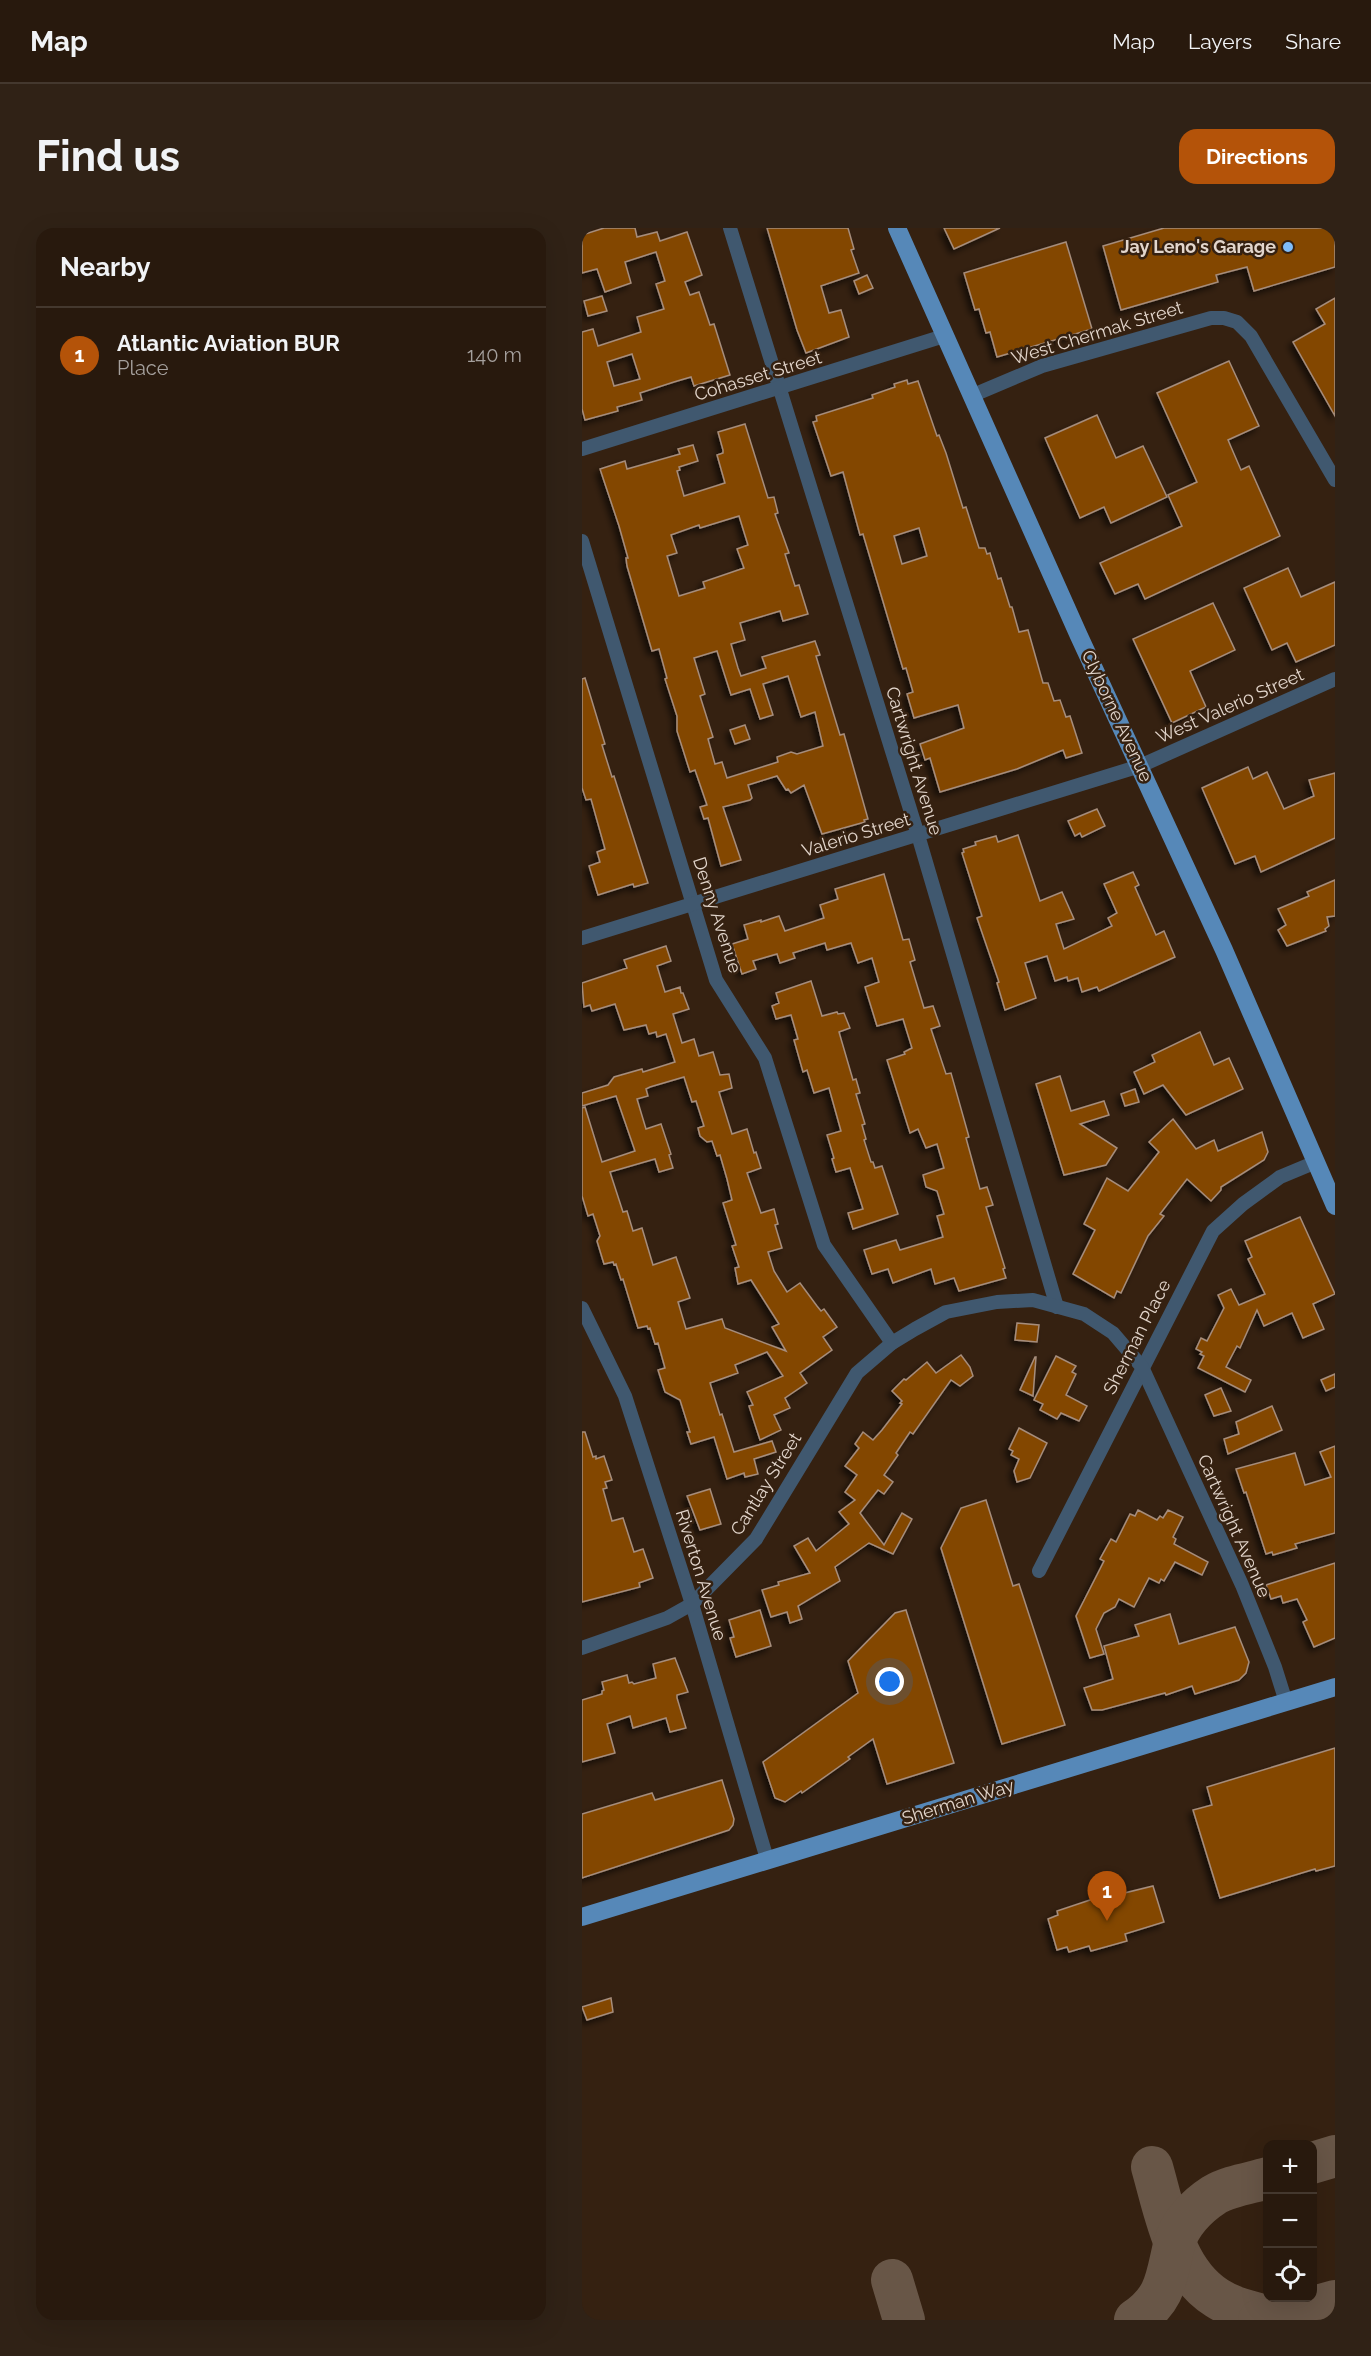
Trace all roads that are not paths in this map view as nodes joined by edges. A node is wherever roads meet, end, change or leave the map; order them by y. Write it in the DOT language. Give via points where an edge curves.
graph roads {
  1 [pos="730,228"];
  2 [pos="897,228"];
  3 [pos="944,336"];
  4 [pos="779,389"];
  5 [pos="971,396"];
  6 [pos="582,450"];
  7 [pos="1335,480"];
  8 [pos="582,541"];
  9 [pos="1335,679"];
  10 [pos="1140,766"];
  11 [pos="918,835"];
  12 [pos="694,903"];
  13 [pos="582,938"];
  14 [pos="1316,1162"];
  15 [pos="1335,1206"];
  16 [pos="1057,1306"];
  17 [pos="582,1308"];
  18 [pos="892,1343"];
  19 [pos="1142,1367"];
  20 [pos="1039,1571"];
  21 [pos="692,1604"];
  22 [pos="582,1648"];
  23 [pos="1335,1687"];
  24 [pos="1286,1702"];
  25 [pos="767,1859"];
  26 [pos="582,1917"];
  1 -- 4 [label="street, Cartwright Avenue"];
  2 -- 3 [label="main road, Clyborne Avenue"];
  3 -- 4 [label="street, Cohasset Street"];
  3 -- 5 [label="main road, Clyborne Avenue"];
  4 -- 6 [label="street, Cohasset Street"];
  4 -- 11 [label="street, Cartwright Avenue"];
  5 -- 7 [label="street, West Chermak Street" via="1042,366 1184,325 1224,318 1237,322 1257,344"];
  5 -- 10 [label="main road, Clyborne Avenue"];
  8 -- 12 [label="street, Denny Avenue"];
  9 -- 10 [label="street, West Valerio Street"];
  10 -- 11 [label="street, Valerio Street"];
  10 -- 14 [label="main road, Clyborne Avenue"];
  11 -- 12 [label="street, Valerio Street"];
  11 -- 16 [label="street, Cartwright Avenue"];
  12 -- 13 [label="street, Valerio Street"];
  12 -- 18 [label="street, Denny Avenue" via="717,980 765,1058 824,1245"];
  14 -- 15 [label="main road, Clyborne Avenue"];
  14 -- 19 [label="street, Sherman Place" via="1280,1177 1213,1231"];
  16 -- 18 [label="street, Cantlay Street" via="1033,1300 946,1312"];
  16 -- 19 [label="street, Cartwright Avenue" via="1084,1314 1113,1333"];
  17 -- 21 [label="street, Riverton Avenue" via="625,1396"];
  18 -- 21 [label="street, Cantlay Street" via="857,1373 756,1539"];
  19 -- 20 [label="street, Sherman Place"];
  19 -- 24 [label="street, Cartwright Avenue" via="1242,1585"];
  21 -- 22 [label="street, Cantlay Street" via="668,1618"];
  21 -- 25 [label="street, Riverton Avenue"];
  23 -- 24 [label="main road, Sherman Way"];
  24 -- 25 [label="main road, Sherman Way"];
  25 -- 26 [label="main road, Sherman Way"];
}
